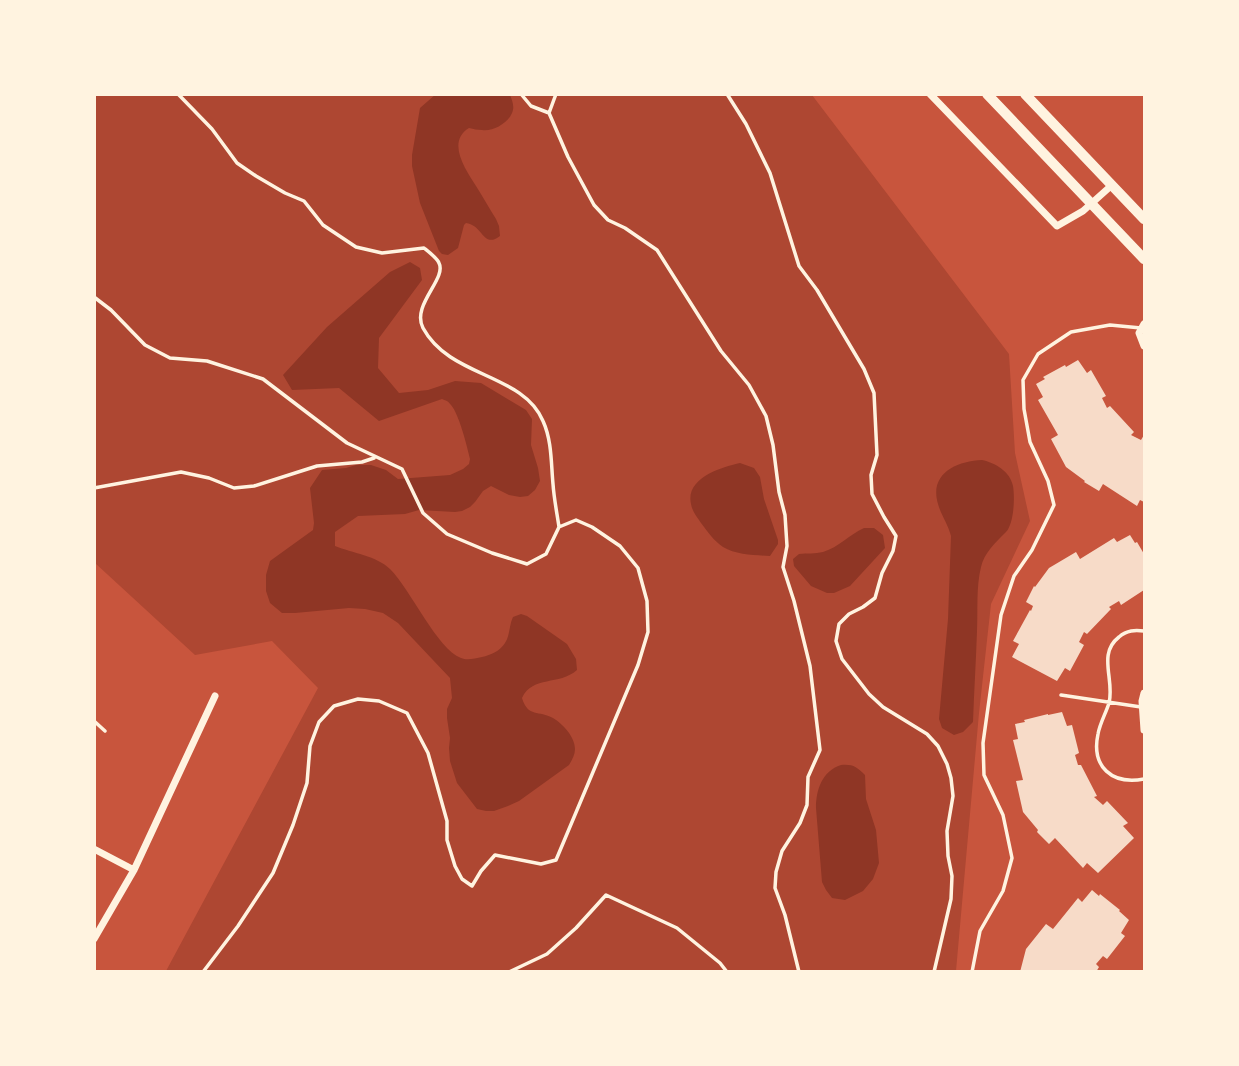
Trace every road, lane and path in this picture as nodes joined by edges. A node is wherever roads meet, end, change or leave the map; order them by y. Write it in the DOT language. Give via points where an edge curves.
graph roads {
  1 [pos="178,94"];
  2 [pos="521,94"];
  3 [pos="556,94"];
  4 [pos="727,94"];
  5 [pos="930,94"];
  6 [pos="987,94"];
  7 [pos="1025,94"];
  8 [pos="549,113"];
  9 [pos="1112,185"];
  10 [pos="1092,204"];
  11 [pos="1143,214"];
  12 [pos="1144,259"];
  13 [pos="94,297"];
  14 [pos="1143,326"];
  15 [pos="1144,346"];
  16 [pos="376,457"];
  17 [pos="94,488"];
  18 [pos="559,527"];
  19 [pos="1144,631"];
  20 [pos="1144,693"];
  21 [pos="1061,695"];
  22 [pos="215,696"];
  23 [pos="1109,701"];
  24 [pos="1143,707"];
  25 [pos="94,721"];
  26 [pos="1144,730"];
  27 [pos="105,731"];
  28 [pos="1144,779"];
  29 [pos="94,849"];
  30 [pos="134,870"];
  31 [pos="94,939"];
  32 [pos="203,971"];
  33 [pos="509,971"];
  34 [pos="727,971"];
  35 [pos="799,971"];
  36 [pos="934,971"];
  37 [pos="972,971"];
  1 -- 18 [label="lane" via="237,163 304,201 323,225 356,247 382,253 424,248 440,264 440,274 422,309 421,325 449,356 532,402 550,445"];
  2 -- 8 [label="lane" via="531,106"];
  3 -- 8 [label="lane"];
  4 -- 36 [label="lane" via="771,173 799,266 851,344 874,393 877,455 872,494 896,536 875,597 839,624 836,642 842,659 869,694 927,734 947,764 953,796 947,831 951,899"];
  5 -- 10 [label="street" via="1057,226"];
  6 -- 10 [label="main road"];
  7 -- 9 [label="main road"];
  8 -- 35 [label="lane" via="594,205 608,220 657,250 766,416 785,515 788,546 783,567 810,666 820,750 808,777 807,805 776,872 775,888"];
  9 -- 10 [label="street"];
  9 -- 11 [label="main road"];
  10 -- 12 [label="main road"];
  13 -- 16 [label="lane" via="145,345 170,358 207,361 264,379 347,443"];
  14 -- 15 [label="street" via="1139,333"];
  14 -- 37 [label="lane" via="1111,325 1071,332 1038,354 1023,380 1030,442 1054,505 1014,576 1001,615 983,743 984,775 1003,815 1012,858 1003,891 980,931"];
  16 -- 17 [label="lane" via="317,466 254,486 234,488 181,472"];
  16 -- 18 [label="lane" via="401,469 423,513 447,534 492,553 527,564 546,554"];
  18 -- 32 [label="lane" via="576,520 620,546 638,568 648,601 648,632 556,860 541,864 495,855 472,886 455,866 428,753 407,713 379,701 358,699 334,706 319,722 310,746 307,783 273,873"];
  19 -- 23 [label="lane" via="1123,633 1109,649"];
  20 -- 24 [label="street"];
  21 -- 23 [label="lane"];
  22 -- 30 [label="street"];
  23 -- 24 [label="lane"];
  23 -- 28 [label="lane" via="1098,733 1097,757 1111,776"];
  24 -- 26 [label="street"];
  25 -- 27 [label="lane"];
  29 -- 30 [label="street"];
  30 -- 31 [label="street"];
  33 -- 34 [label="lane" via="547,954 606,895 677,928"];
}
